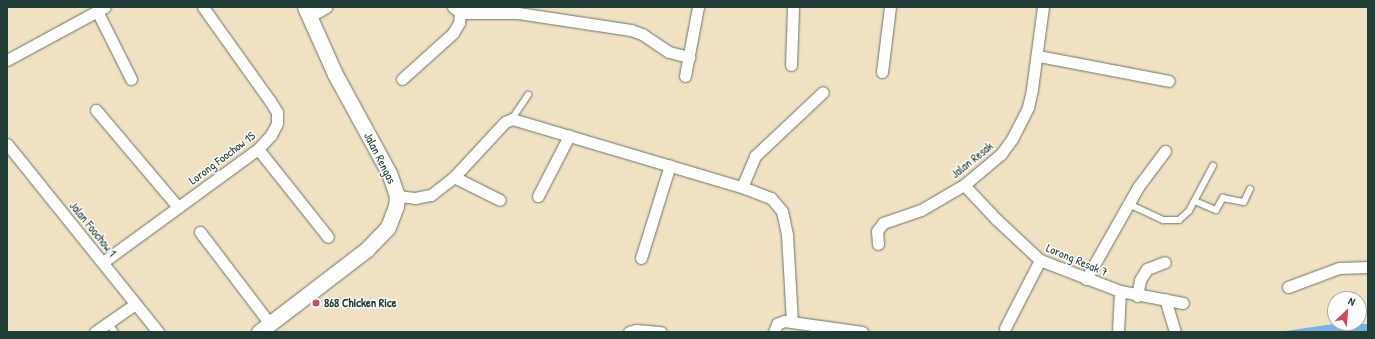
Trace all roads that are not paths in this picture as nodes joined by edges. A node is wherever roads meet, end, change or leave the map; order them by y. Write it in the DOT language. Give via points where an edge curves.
graph roads {
  1 [pos="203,7"];
  2 [pos="326,7"];
  3 [pos="698,7"];
  4 [pos="793,7"];
  5 [pos="890,7"];
  6 [pos="1040,7"];
  7 [pos="101,9"];
  8 [pos="458,9"];
  9 [pos="307,12"];
  10 [pos="554,12"];
  11 [pos="1038,56"];
  12 [pos="689,57"];
  13 [pos="7,60"];
  14 [pos="791,65"];
  15 [pos="882,72"];
  16 [pos="685,76"];
  17 [pos="131,79"];
  18 [pos="402,79"];
  19 [pos="1169,81"];
  20 [pos="824,92"];
  21 [pos="528,94"];
  22 [pos="96,110"];
  23 [pos="512,119"];
  24 [pos="569,136"];
  25 [pos="7,144"];
  26 [pos="258,149"];
  27 [pos="1164,151"];
  28 [pos="670,165"];
  29 [pos="1213,166"];
  30 [pos="454,177"];
  31 [pos="964,184"];
  32 [pos="742,187"];
  33 [pos="1250,189"];
  34 [pos="397,196"];
  35 [pos="538,196"];
  36 [pos="500,200"];
  37 [pos="1195,201"];
  38 [pos="1129,204"];
  39 [pos="178,207"];
  40 [pos="200,232"];
  41 [pos="328,237"];
  42 [pos="878,244"];
  43 [pos="641,258"];
  44 [pos="1040,260"];
  45 [pos="103,262"];
  46 [pos="1165,262"];
  47 [pos="1368,267"];
  48 [pos="1086,279"];
  49 [pos="1288,286"];
  50 [pos="1120,291"];
  51 [pos="1137,296"];
  52 [pos="1165,299"];
  53 [pos="1183,303"];
  54 [pos="135,304"];
  55 [pos="792,322"];
  56 [pos="112,327"];
  57 [pos="264,328"];
  58 [pos="1005,328"];
  59 [pos="95,332"];
  60 [pos="158,332"];
  61 [pos="629,332"];
  62 [pos="661,332"];
  63 [pos="774,332"];
  64 [pos="857,332"];
  65 [pos="862,332"];
  66 [pos="1118,332"];
  67 [pos="1175,332"];
  1 -- 26 [label="street, Lorong Foochow 1S" via="277,112 277,123 271,135"];
  2 -- 9 [label="street"];
  3 -- 12 [label="street"];
  4 -- 14 [label="street"];
  5 -- 15 [label="street"];
  6 -- 11 [label="street, Jalan Resak"];
  7 -- 13 [label="street"];
  7 -- 17 [label="street"];
  8 -- 10 [label="street" via="518,13"];
  8 -- 18 [label="street" via="459,23 453,33"];
  9 -- 34 [label="street, Jalan Rengas" via="335,74 389,173"];
  10 -- 12 [label="street" via="631,30 669,52"];
  11 -- 19 [label="street"];
  11 -- 31 [label="street, Jalan Resak" via="1028,107 1012,139 1001,154"];
  12 -- 16 [label="street"];
  20 -- 32 [label="street" via="755,156"];
  21 -- 23 [label="lane"];
  22 -- 39 [label="street"];
  23 -- 24 [label="street"];
  23 -- 30 [label="street" via="505,122"];
  24 -- 28 [label="street"];
  24 -- 35 [label="street"];
  25 -- 45 [label="street, Jalan Foochow 1"];
  26 -- 39 [label="street, Lorong Foochow 1S"];
  26 -- 41 [label="street"];
  27 -- 38 [label="street"];
  28 -- 32 [label="street"];
  28 -- 43 [label="street"];
  29 -- 37 [label="lane"];
  30 -- 34 [label="street" via="431,195 415,198"];
  30 -- 36 [label="street"];
  31 -- 42 [label="street, Jalan Resak" via="921,210 883,223 877,231"];
  31 -- 44 [label="street, Lorong Resak 7" via="996,219"];
  32 -- 55 [label="street" via="771,198 782,210 787,236"];
  33 -- 37 [label="lane" via="1244,202 1223,198 1216,210"];
  34 -- 57 [label="street, Jalan Rengas" via="393,218 381,236"];
  37 -- 38 [label="lane" via="1185,217 1172,221 1164,220"];
  38 -- 48 [label="street"];
  39 -- 45 [label="street, Lorong Foochow 1S"];
  40 -- 57 [label="street"];
  44 -- 48 [label="street, Lorong Resak 7"];
  44 -- 58 [label="street"];
  45 -- 54 [label="street, Jalan Foochow 1"];
  46 -- 51 [label="street" via="1147,269 1140,280"];
  47 -- 49 [label="street" via="1340,268"];
  48 -- 50 [label="street, Lorong Resak 7"];
  50 -- 51 [label="street, Lorong Resak 7"];
  50 -- 66 [label="street"];
  51 -- 52 [label="street, Lorong Resak 7"];
  52 -- 53 [label="street, Lorong Resak 7"];
  52 -- 67 [label="street"];
  54 -- 56 [label="street"];
  54 -- 60 [label="street, Jalan Foochow 1"];
  55 -- 63 [label="street" via="780,322"];
  55 -- 64 [label="street"];
  56 -- 59 [label="street"];
  61 -- 62 [label="street"];
  64 -- 65 [label="street"];
}
